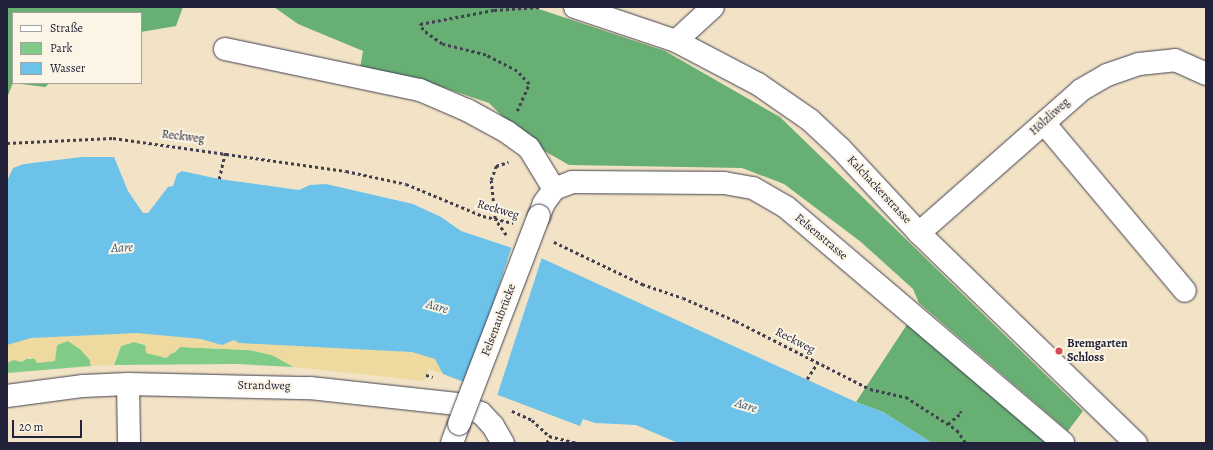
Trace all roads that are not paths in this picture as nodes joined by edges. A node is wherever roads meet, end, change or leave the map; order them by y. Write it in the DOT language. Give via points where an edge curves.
graph roads {
  1 [pos="575,7"];
  2 [pos="713,7"];
  3 [pos="676,41"];
  4 [pos="225,49"];
  5 [pos="1206,74"];
  6 [pos="1044,123"];
  7 [pos="554,189"];
  8 [pos="919,233"];
  9 [pos="1185,291"];
  10 [pos="128,384"];
  11 [pos="7,396"];
  12 [pos="456,433"];
  13 [pos="129,443"];
  14 [pos="503,443"];
  15 [pos="1063,443"];
  16 [pos="1136,443"];
  1 -- 3 [label="street, Kalchackerstrasse"];
  2 -- 3 [label="street"];
  3 -- 8 [label="street, Kalchackerstrasse" via="758,84 810,120 841,149"];
  4 -- 7 [label="street" via="420,90 467,110 507,132 529,148"];
  5 -- 6 [label="street, Hölzliweg" via="1175,60 1139,64 1107,75 1080,90"];
  6 -- 8 [label="street, Hölzliweg"];
  6 -- 9 [label="street"];
  7 -- 12 [label="street, Felsenaubrücke, bridge" via="544,203"];
  7 -- 15 [label="street, Felsenstrasse" via="565,183 576,182 724,183 753,188 786,207"];
  8 -- 16 [label="street, Kalchackerstrasse"];
  10 -- 11 [label="street, Strandweg" via="83,386"];
  10 -- 13 [label="street"];
  10 -- 14 [label="street, Strandweg" via="266,385 457,404 481,413"];
}
